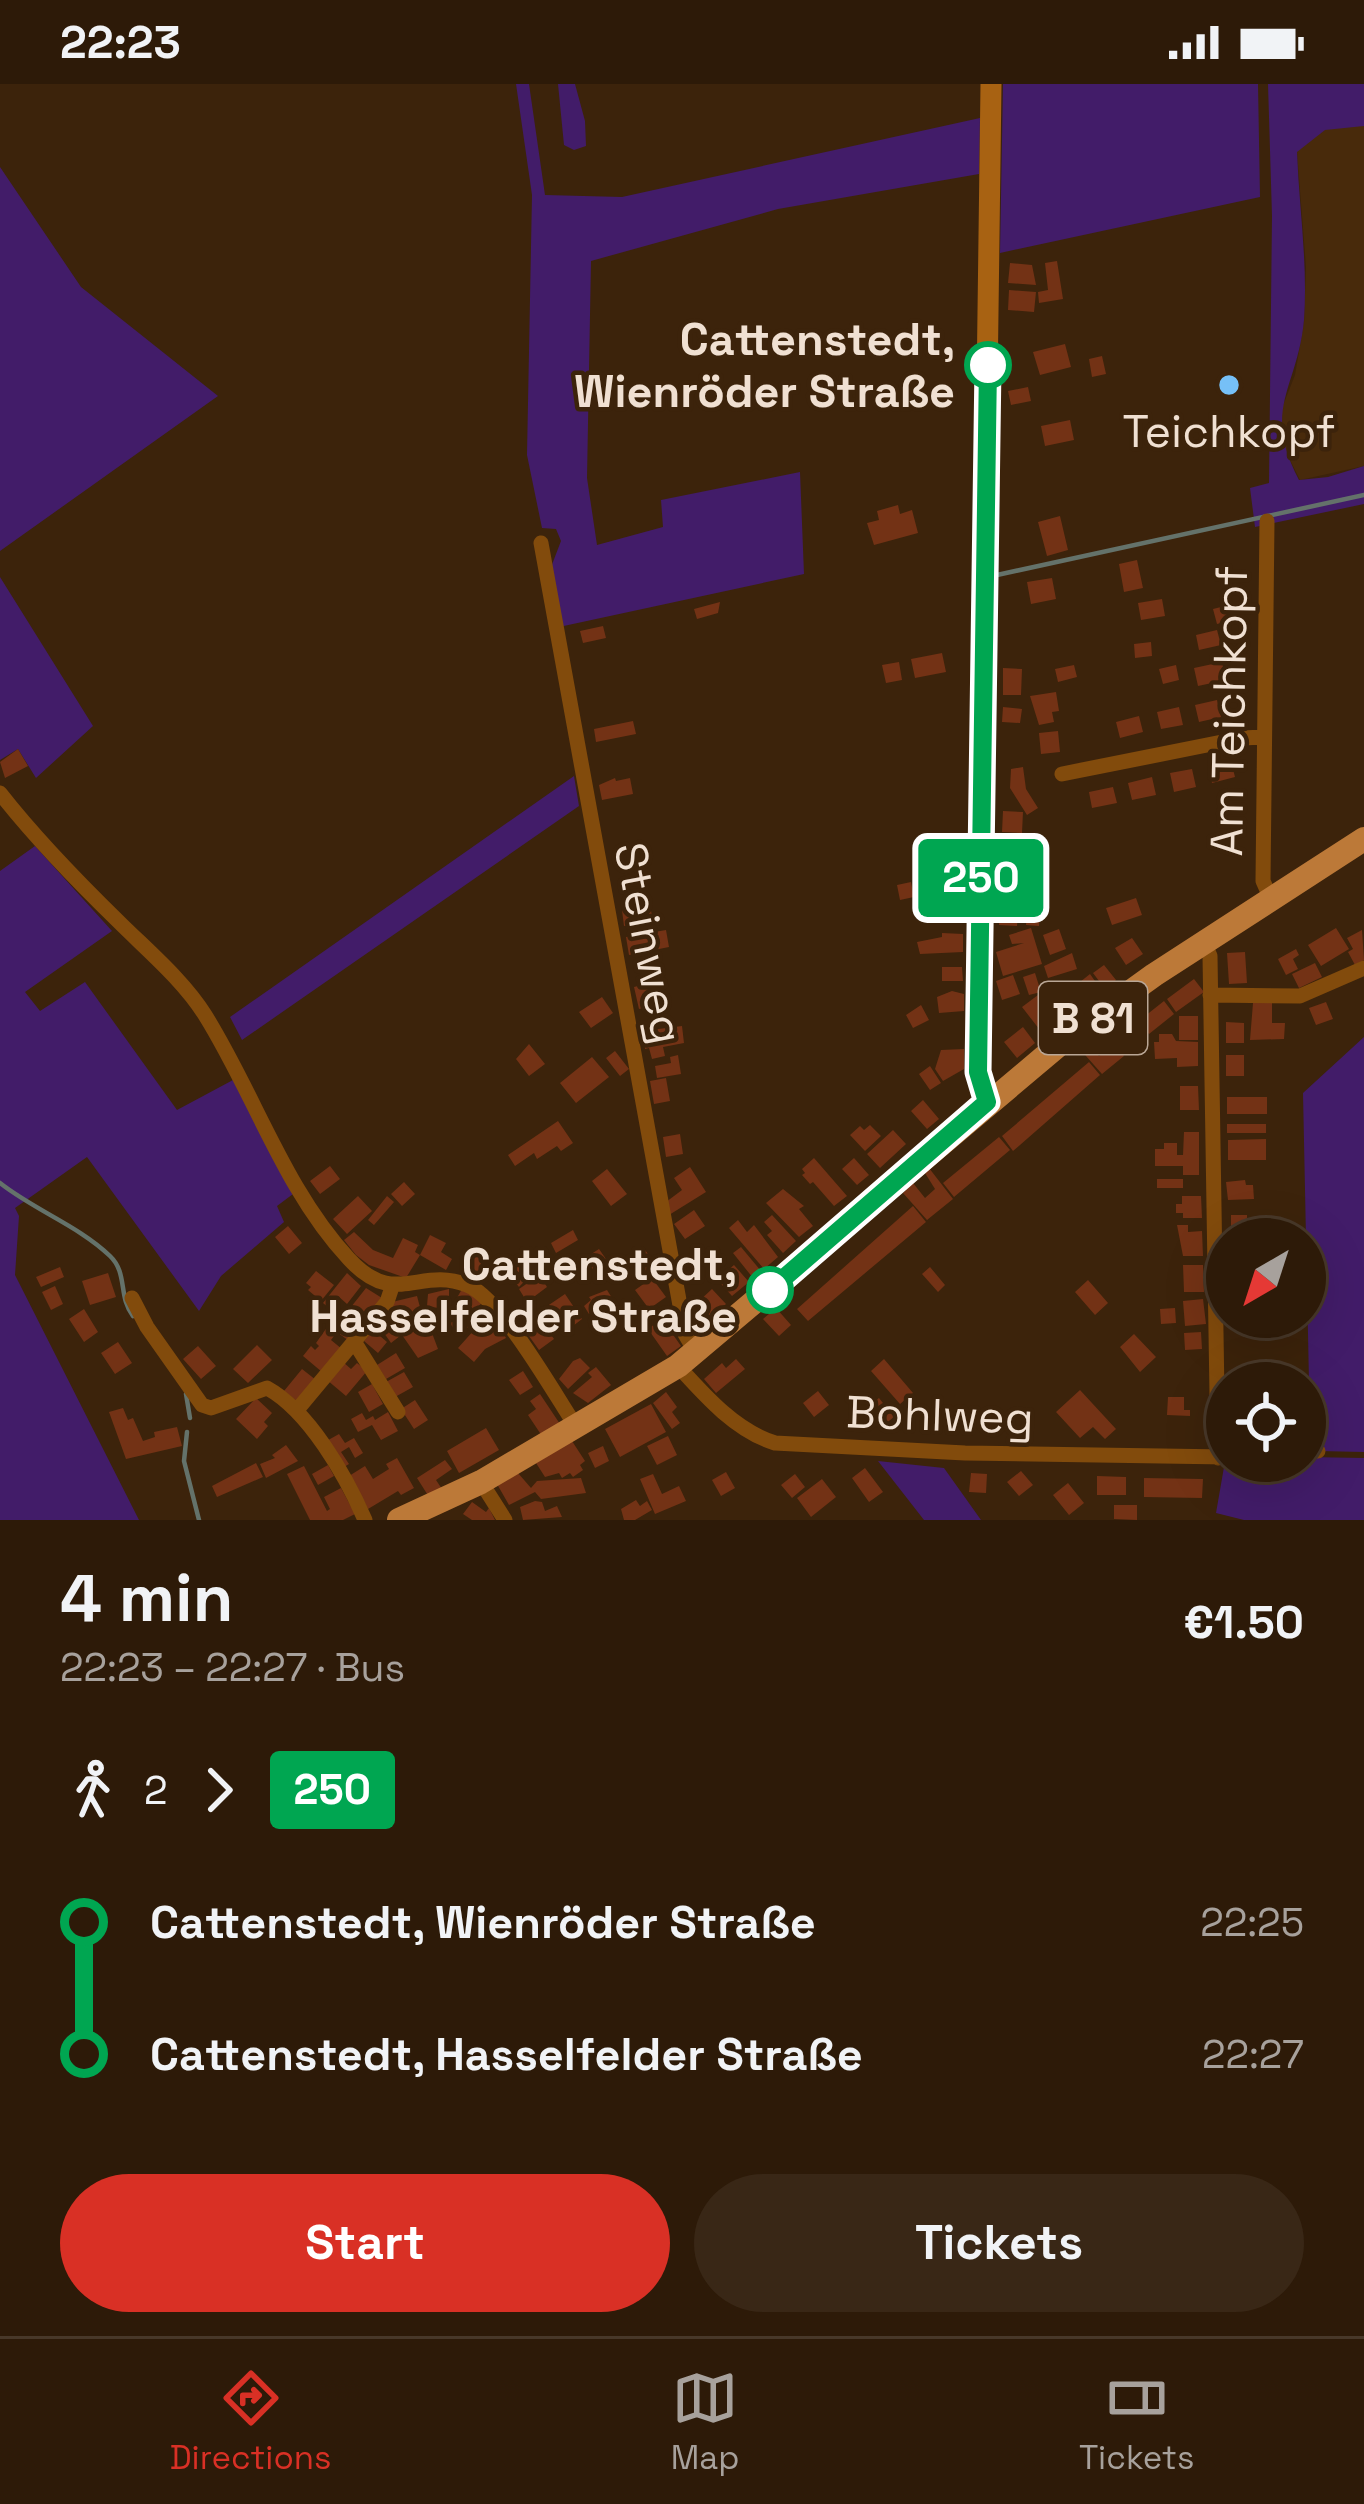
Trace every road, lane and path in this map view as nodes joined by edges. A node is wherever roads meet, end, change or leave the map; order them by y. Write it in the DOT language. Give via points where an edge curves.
graph roads {
  1 [pos="991,84"];
  2 [pos="1267,521"];
  3 [pos="541,542"];
  4 [pos="1264,737"];
  5 [pos="1062,774"];
  6 [pos="0,794"];
  7 [pos="1362,845"];
  8 [pos="1271,899"];
  9 [pos="1204,943"];
  10 [pos="1364,968"];
  11 [pos="1210,995"];
  12 [pos="987,1102"];
  13 [pos="392,1287"];
  14 [pos="132,1298"];
  15 [pos="355,1343"];
  16 [pos="687,1359"];
  17 [pos="1220,1362"];
  18 [pos="297,1410"];
  19 [pos="398,1412"];
  20 [pos="577,1428"];
  21 [pos="1206,1457"];
  22 [pos="482,1482"];
  23 [pos="365,1520"];
  24 [pos="398,1520"];
  25 [pos="505,1520"];
  1 -- 12 [label="main road" via="978,1072"];
  2 -- 4 [label="street, Am Teichkopf"];
  3 -- 16 [label="street, Steinweg"];
  4 -- 5 [label="street"];
  4 -- 8 [label="street, Am Teichkopf" via="1263,881"];
  6 -- 13 [label="street" via="190,995 319,1224 354,1264"];
  7 -- 8 [label="main road, B 81"];
  8 -- 9 [label="main road, B 81"];
  9 -- 11 [label="street"];
  9 -- 12 [label="main road, B 81"];
  10 -- 11 [label="street" via="1300,996"];
  11 -- 17 [label="street"];
  12 -- 16 [label="main road, B 81"];
  13 -- 15 [label="street"];
  13 -- 20 [label="street" via="451,1280 482,1292"];
  14 -- 18 [label="street" via="202,1405 267,1388"];
  15 -- 18 [label="street"];
  15 -- 19 [label="street"];
  16 -- 20 [label="main road, B 81"];
  16 -- 21 [label="street, Bohlweg" via="735,1423 775,1443"];
  18 -- 23 [label="street"];
  20 -- 22 [label="main road, B 81"];
  22 -- 24 [label="main road, B 81"];
  22 -- 25 [label="street"];
}
